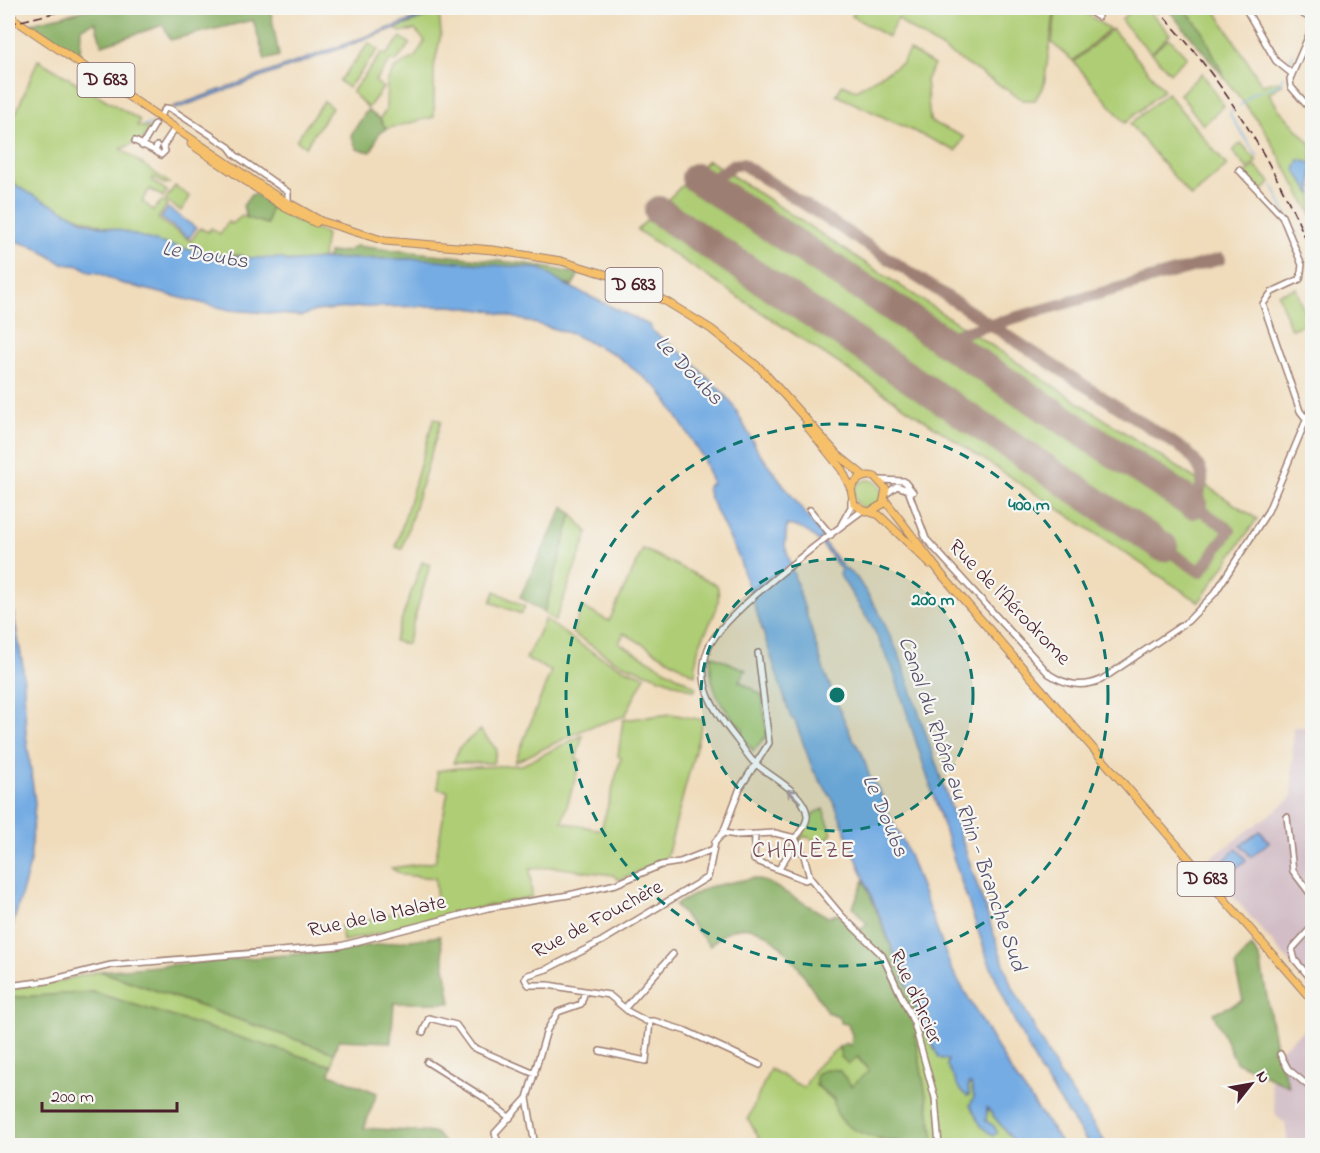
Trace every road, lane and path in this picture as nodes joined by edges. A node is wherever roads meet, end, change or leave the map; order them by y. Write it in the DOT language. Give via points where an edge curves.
graph roads {
  1 [pos="1084,8"];
  2 [pos="1245,8"];
  3 [pos="1292,8"];
  4 [pos="1310,8"];
  5 [pos="1305,14"];
  6 [pos="8,15"];
  7 [pos="1098,17"];
  8 [pos="1312,19"];
  9 [pos="8,20"];
  10 [pos="1312,28"];
  11 [pos="1291,73"];
  12 [pos="1312,111"];
  13 [pos="162,113"];
  14 [pos="155,124"];
  15 [pos="173,131"];
  16 [pos="149,136"];
  17 [pos="135,141"];
  18 [pos="198,143"];
  19 [pos="142,146"];
  20 [pos="158,148"];
  21 [pos="1239,170"];
  22 [pos="252,186"];
  23 [pos="288,202"];
  24 [pos="1312,406"];
  25 [pos="1307,420"];
  26 [pos="864,476"];
  27 [pos="880,480"];
  28 [pos="851,489"];
  29 [pos="886,497"];
  30 [pos="852,499"];
  31 [pos="810,510"];
  32 [pos="866,511"];
  33 [pos="917,514"];
  34 [pos="839,528"];
  35 [pos="829,537"];
  36 [pos="942,575"];
  37 [pos="758,653"];
  38 [pos="754,763"];
  39 [pos="1287,817"];
  40 [pos="723,833"];
  41 [pos="755,834"];
  42 [pos="795,839"];
  43 [pos="711,850"];
  44 [pos="779,869"];
  45 [pos="810,878"];
  46 [pos="1312,896"];
  47 [pos="1312,927"];
  48 [pos="673,954"];
  49 [pos="1312,980"];
  50 [pos="8,986"];
  51 [pos="585,991"];
  52 [pos="1312,1000"];
  53 [pos="625,1008"];
  54 [pos="650,1021"];
  55 [pos="423,1032"];
  56 [pos="600,1051"];
  57 [pos="1280,1054"];
  58 [pos="428,1062"];
  59 [pos="760,1065"];
  60 [pos="534,1074"];
  61 [pos="1312,1089"];
  62 [pos="527,1098"];
  63 [pos="510,1118"];
  64 [pos="499,1146"];
  65 [pos="535,1146"];
  66 [pos="939,1146"];
  1 -- 7 [label="street"];
  2 -- 11 [label="street" via="1276,61"];
  3 -- 5 [label="street"];
  4 -- 5 [label="street"];
  5 -- 8 [label="street"];
  6 -- 18 [label="main road, D 683"];
  9 -- 15 [label="main road, D 683"];
  10 -- 11 [label="street"];
  11 -- 12 [label="street" via="1291,87"];
  13 -- 23 [label="street" via="171,109 229,147 288,192"];
  14 -- 16 [label="street"];
  15 -- 18 [label="main road"];
  15 -- 20 [label="street"];
  15 -- 22 [label="main road, D 683"];
  16 -- 19 [label="street"];
  16 -- 20 [label="street"];
  17 -- 19 [label="street"];
  18 -- 23 [label="main road, D 683"];
  19 -- 20 [label="street"];
  21 -- 25 [label="street" via="1282,216 1302,265 1300,279 1272,292 1263,303 1300,411"];
  22 -- 23 [label="main road"];
  22 -- 28 [label="main road, D 683" via="298,214 359,238 544,261 606,278 664,304 707,331 766,380 829,453"];
  23 -- 26 [label="main road, D 683" via="338,228 385,241 539,256 636,286 690,314 738,349 850,467"];
  24 -- 25 [label="street, Rue de l'Aérodrome"];
  25 -- 33 [label="street, Rue de l'Aérodrome" via="1268,511 1207,603 1179,627 1101,680 1089,684 1066,683 1049,674 930,543 922,533"];
  26 -- 27 [label="main road"];
  26 -- 28 [label="main road"];
  27 -- 29 [label="main road"];
  27 -- 33 [label="street, Rue de l'Aérodrome" via="908,484"];
  28 -- 30 [label="main road"];
  29 -- 32 [label="main road" via="879,508"];
  29 -- 33 [label="street, Rue de l'Aérodrome" via="895,486 905,487"];
  29 -- 36 [label="main road, D 683"];
  30 -- 32 [label="main road"];
  30 -- 34 [label="street"];
  31 -- 35 [label="street"];
  32 -- 34 [label="street"];
  32 -- 36 [label="main road, D 683" via="879,515"];
  34 -- 35 [label="street"];
  35 -- 38 [label="street" via="721,628 705,657 704,682 716,712"];
  36 -- 52 [label="main road, D 683"];
  37 -- 38 [label="street" via="770,736 766,750"];
  38 -- 40 [label="street" via="735,798"];
  42 -- 38 [label="street, one-way" via="807,820 806,811 794,795"];
  39 -- 46 [label="street" via="1293,871"];
  40 -- 41 [label="street"];
  40 -- 43 [label="street"];
  41 -- 42 [label="street" via="775,832"];
  41 -- 44 [label="street" via="753,860"];
  42 -- 44 [label="street"];
  42 -- 45 [label="street"];
  43 -- 50 [label="street, Rue de la Malate" via="616,884 488,908 340,946 111,964 47,981"];
  43 -- 51 [label="street, Rue de Fouchère" via="710,873 705,880 602,941 525,979 529,985"];
  44 -- 45 [label="street" via="805,880"];
  45 -- 66 [label="street, Rue d'Arcier" via="882,955 920,1039 935,1098"];
  47 -- 49 [label="street" via="1294,944 1292,954"];
  48 -- 53 [label="street"];
  51 -- 53 [label="street" via="609,995"];
  51 -- 60 [label="street" via="581,1004 563,1009 552,1018"];
  53 -- 54 [label="street"];
  54 -- 56 [label="street" via="646,1060"];
  54 -- 59 [label="street" via="715,1042"];
  55 -- 60 [label="street" via="429,1018 456,1025 472,1047"];
  57 -- 61 [label="street" via="1288,1069"];
  58 -- 63 [label="street"];
  60 -- 62 [label="street"];
  62 -- 63 [label="street"];
  62 -- 65 [label="street"];
  63 -- 64 [label="street" via="495,1133"];
}
